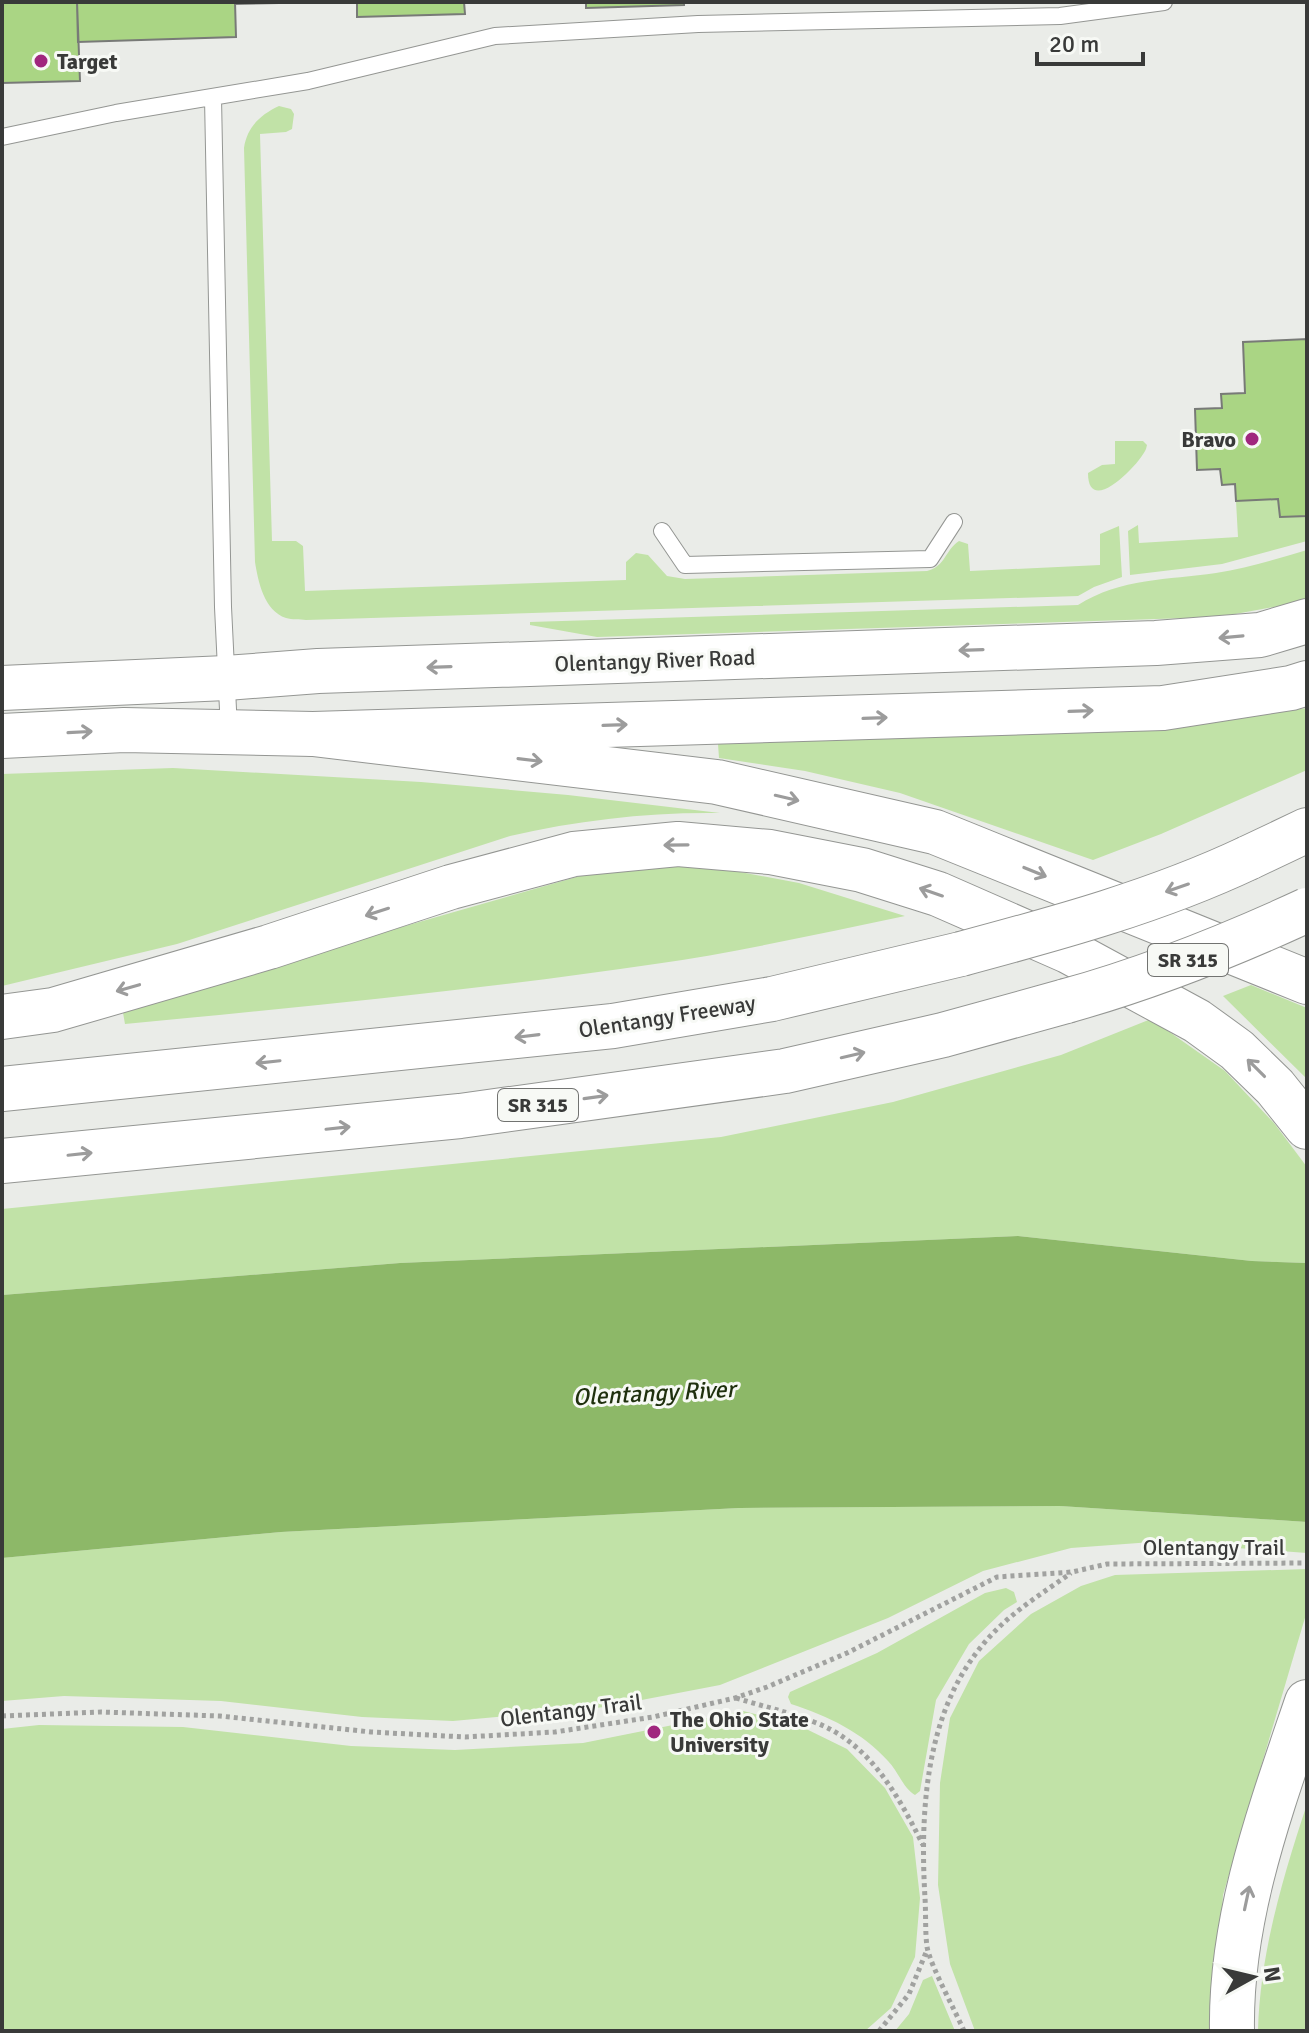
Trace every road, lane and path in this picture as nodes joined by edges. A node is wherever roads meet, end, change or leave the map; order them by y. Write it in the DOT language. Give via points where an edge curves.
graph roads {
  1 [pos="1164,2"];
  2 [pos="213,98"];
  3 [pos="2,137"];
  4 [pos="954,522"];
  5 [pos="662,531"];
  6 [pos="1307,621"];
  7 [pos="226,678"];
  8 [pos="1307,683"];
  9 [pos="2,688"];
  10 [pos="230,732"];
  11 [pos="313,734"];
  12 [pos="2,736"];
  13 [pos="1307,830"];
  14 [pos="1307,910"];
  15 [pos="1307,982"];
  16 [pos="2,1017"];
  17 [pos="2,1089"];
  18 [pos="1307,1127"];
  19 [pos="2,1161"];
  20 [pos="1307,1563"];
  21 [pos="1072,1572"];
  22 [pos="735,1698"];
  23 [pos="1307,1702"];
  24 [pos="2,1716"];
  25 [pos="923,1845"];
  26 [pos="928,1949"];
  27 [pos="879,2031"];
  28 [pos="964,2031"];
  29 [pos="1232,2031"];
  1 -- 2 [label="lane" via="1060,16 684,25 495,36"];
  2 -- 3 [label="lane"];
  2 -- 7 [label="lane"];
  4 -- 5 [label="lane" via="930,559 685,565"];
  6 -- 7 [label="main road, Olentangy River Road, one-way" via="1260,635 1156,643"];
  7 -- 9 [label="main road, Olentangy River Road"];
  7 -- 10 [label="lane"];
  11 -- 8 [label="main road, one-way" via="1163,708"];
  10 -- 11 [label="main road"];
  12 -- 10 [label="main road, one-way"];
  11 -- 15 [label="main road, one-way" via="717,782 935,832"];
  13 -- 17 [label="main road, Olentangy Freeway, one-way, bridge" via="1209,877 1081,921 772,999 613,1026"];
  19 -- 14 [label="main road, SR 315, one-way, bridge" via="460,1116 785,1071 1103,991 1236,943"];
  18 -- 16 [label="main road, one-way" via="1237,1050 1197,1021 1068,951 938,894 862,870 770,852 694,845 574,854 53,1010"];
  20 -- 21 [label="path, Olentangy Trail" via="1107,1564"];
  21 -- 22 [label="path, Olentangy Trail" via="997,1577 847,1653"];
  21 -- 25 [label="path" via="1012,1615 957,1682 936,1736"];
  22 -- 24 [label="path, Olentangy Trail" via="555,1732 465,1737 220,1716"];
  22 -- 25 [label="path" via="817,1723 850,1742 879,1769"];
  29 -- 23 [label="main road, one-way" via="1251,1879"];
  25 -- 26 [label="path"];
  26 -- 27 [label="path" via="909,1994"];
  26 -- 28 [label="path"];
}
